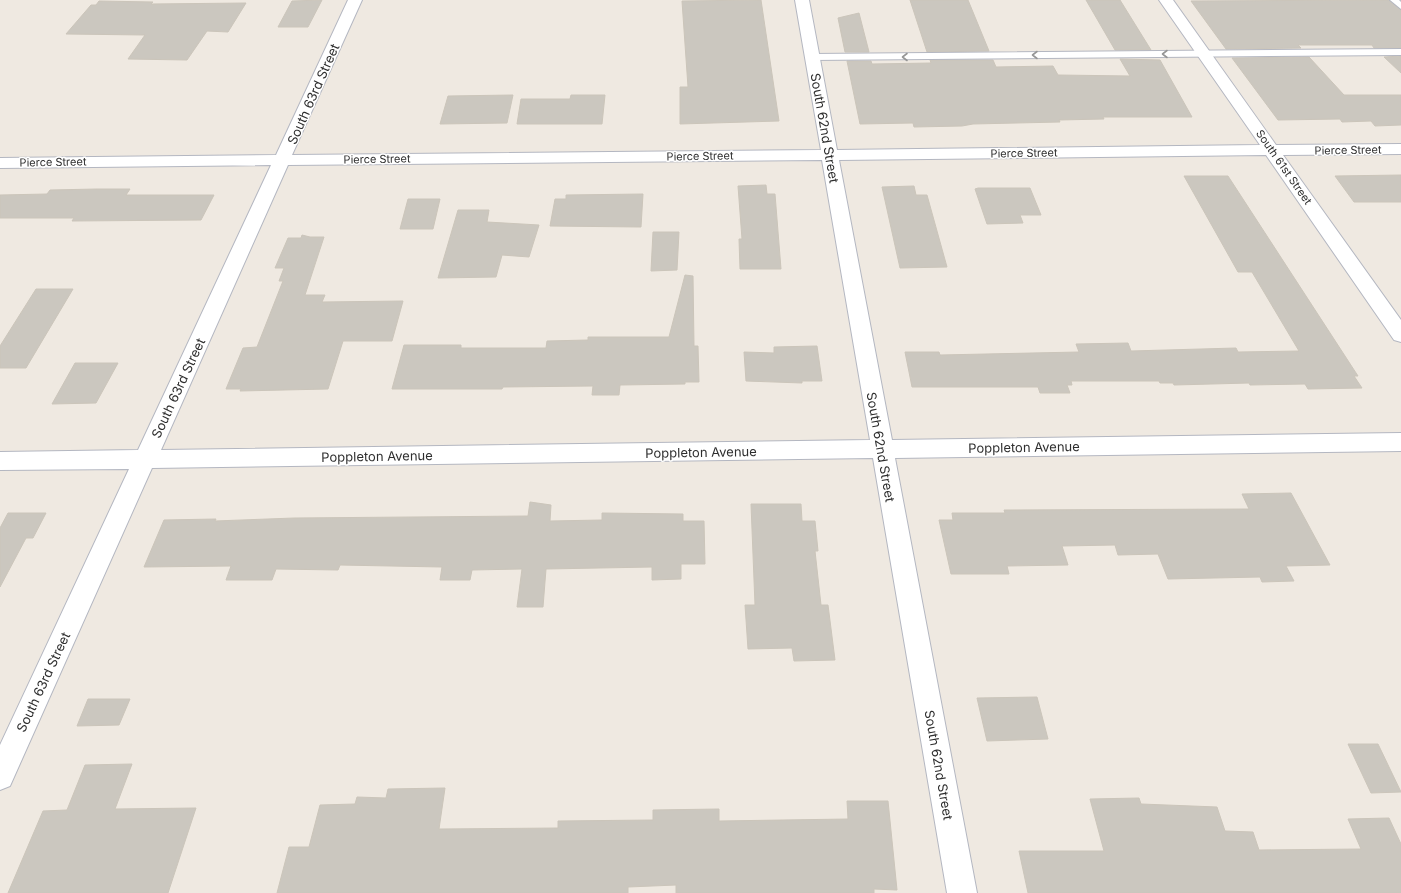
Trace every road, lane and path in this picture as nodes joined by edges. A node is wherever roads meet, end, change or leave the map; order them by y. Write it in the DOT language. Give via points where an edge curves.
graph roads {
  1 [pos="355,0"];
  2 [pos="802,0"];
  3 [pos="1166,0"];
  4 [pos="1394,0"];
  5 [pos="1401,6"];
  6 [pos="1401,52"];
  7 [pos="1204,54"];
  8 [pos="812,57"];
  9 [pos="1401,149"];
  10 [pos="1272,150"];
  11 [pos="829,154"];
  12 [pos="283,160"];
  13 [pos="0,163"];
  14 [pos="1401,335"];
  15 [pos="1401,442"];
  16 [pos="881,449"];
  17 [pos="145,459"];
  18 [pos="0,461"];
  19 [pos="0,776"];
  20 [pos="962,893"];
  1 -- 12 [label="street, South 63rd Street"];
  2 -- 8 [label="street, South 62nd Street"];
  3 -- 7 [label="street, South 61st Street"];
  4 -- 5 [label="lane"];
  6 -- 7 [label="lane"];
  7 -- 8 [label="lane, one-way"];
  7 -- 10 [label="street, South 61st Street"];
  8 -- 11 [label="street, South 62nd Street"];
  9 -- 10 [label="street, Pierce Street"];
  10 -- 11 [label="street, Pierce Street"];
  10 -- 14 [label="street, South 61st Street"];
  11 -- 12 [label="street, Pierce Street"];
  11 -- 16 [label="street, South 62nd Street"];
  12 -- 13 [label="street, Pierce Street"];
  12 -- 17 [label="street, South 63rd Street"];
  15 -- 16 [label="street, Poppleton Avenue"];
  16 -- 17 [label="street, Poppleton Avenue"];
  16 -- 20 [label="street, South 62nd Street"];
  17 -- 18 [label="street, Poppleton Avenue"];
  17 -- 19 [label="street, South 63rd Street"];
}
